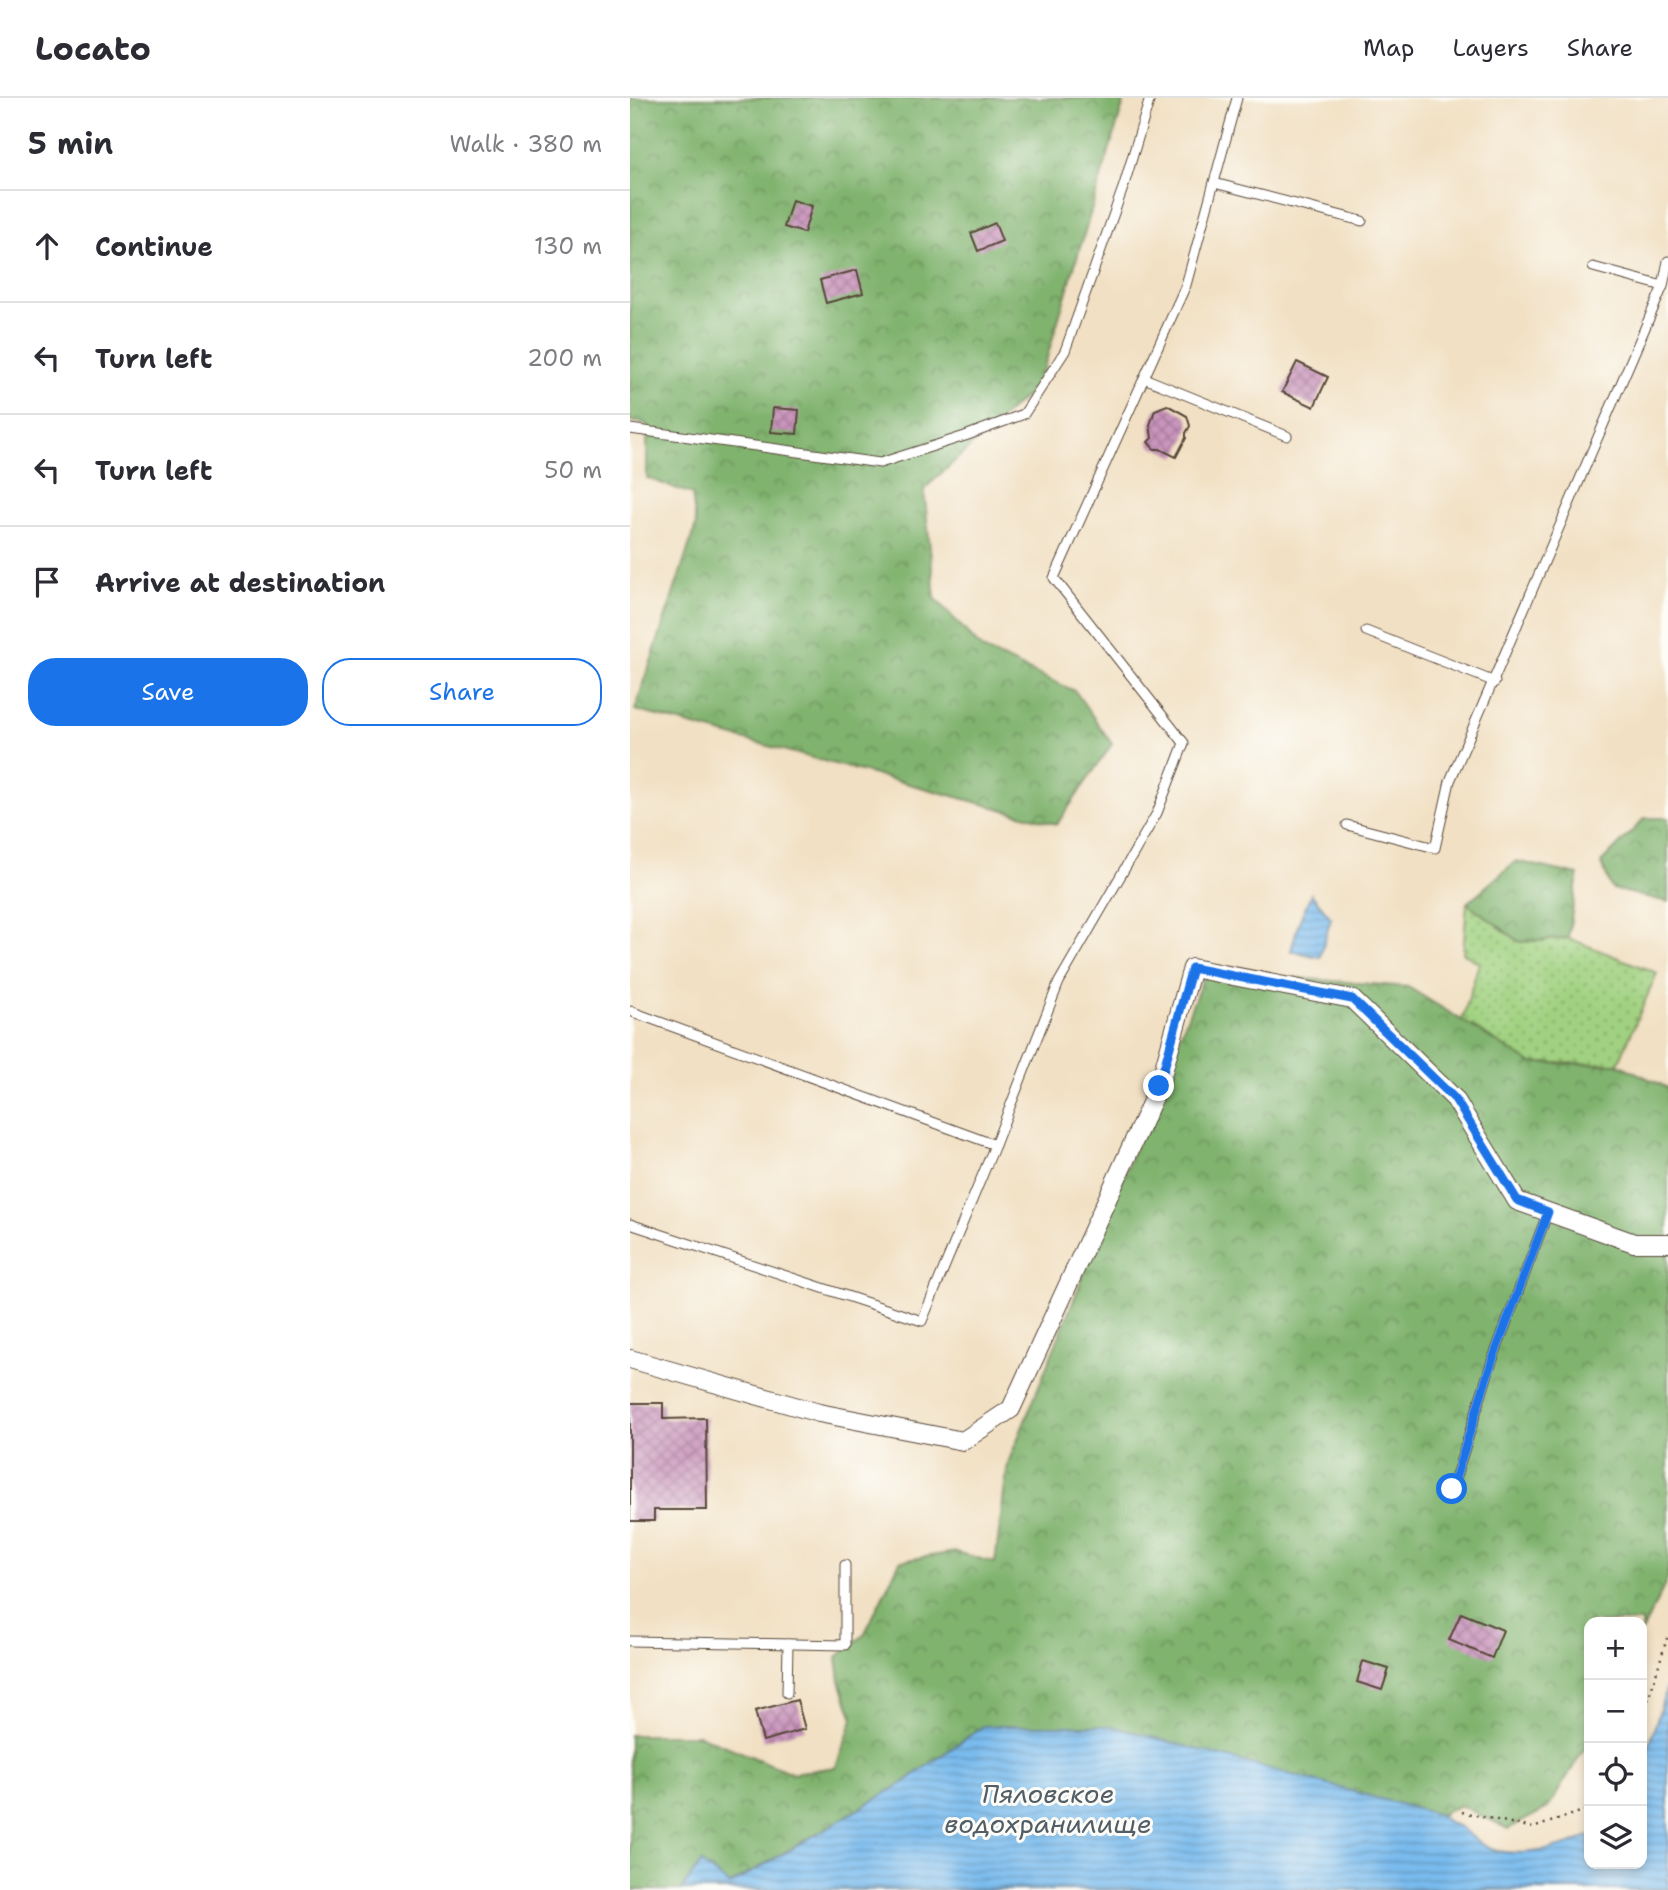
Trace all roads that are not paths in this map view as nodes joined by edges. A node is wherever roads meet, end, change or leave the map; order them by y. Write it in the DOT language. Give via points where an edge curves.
graph roads {
  1 [pos="1150,98"];
  2 [pos="1237,98"];
  3 [pos="1214,183"];
  4 [pos="1362,221"];
  5 [pos="1668,261"];
  6 [pos="1593,267"];
  7 [pos="1663,286"];
  8 [pos="1144,378"];
  9 [pos="630,429"];
  10 [pos="1287,436"];
  11 [pos="1366,631"];
  12 [pos="1495,682"];
  13 [pos="1346,825"];
  14 [pos="630,1011"];
  15 [pos="995,1145"];
  16 [pos="1548,1212"];
  17 [pos="630,1224"];
  18 [pos="1668,1243"];
  19 [pos="630,1359"];
  20 [pos="1452,1489"];
  21 [pos="845,1565"];
  22 [pos="630,1641"];
  23 [pos="788,1644"];
  24 [pos="787,1693"];
  1 -- 9 [label="lane" via="1065,351 1024,414 880,463"];
  2 -- 3 [label="lane"];
  3 -- 4 [label="lane"];
  3 -- 8 [label="lane" via="1186,285"];
  5 -- 7 [label="lane"];
  6 -- 7 [label="lane"];
  7 -- 12 [label="lane"];
  8 -- 10 [label="lane"];
  8 -- 15 [label="lane" via="1055,578 1184,743 1157,813 1059,982"];
  11 -- 12 [label="lane"];
  12 -- 13 [label="lane" via="1450,781 1435,848"];
  14 -- 15 [label="lane"];
  15 -- 17 [label="lane" via="922,1321"];
  16 -- 18 [label="street" via="1634,1243"];
  16 -- 19 [label="street" via="1517,1200 1455,1099 1352,999 1192,968 1159,1086 1011,1409 963,1441 819,1413"];
  16 -- 20 [label="lane" via="1491,1364"];
  21 -- 23 [label="lane" via="845,1645"];
  22 -- 23 [label="lane"];
  23 -- 24 [label="lane"];
}
